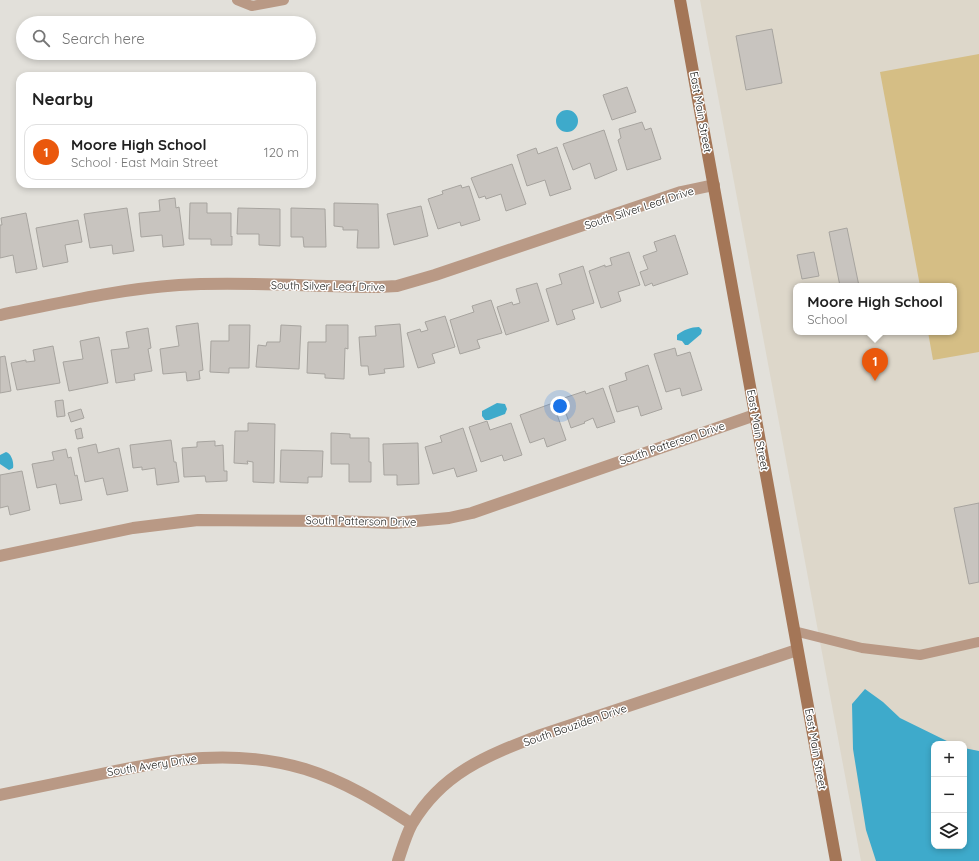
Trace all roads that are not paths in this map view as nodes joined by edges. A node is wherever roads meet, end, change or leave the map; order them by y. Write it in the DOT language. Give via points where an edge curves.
graph roads {
  1 [pos="237,0"];
  2 [pos="284,0"];
  3 [pos="680,0"];
  4 [pos="714,185"];
  5 [pos="0,315"];
  6 [pos="755,415"];
  7 [pos="0,556"];
  8 [pos="794,631"];
  9 [pos="979,642"];
  10 [pos="797,650"];
  11 [pos="0,794"];
  12 [pos="412,824"];
  13 [pos="398,861"];
  14 [pos="836,861"];
  1 -- 2 [label="lane" via="252,6"];
  3 -- 4 [label="street, East Main Street"];
  4 -- 5 [label="street, South Silver Leaf Drive" via="681,192 397,286 180,285 123,292"];
  4 -- 6 [label="street, East Main Street"];
  6 -- 7 [label="street, South Patterson Drive" via="449,518 394,523 198,520 133,528"];
  6 -- 8 [label="street, East Main Street"];
  8 -- 9 [label="lane" via="862,648 920,655"];
  8 -- 10 [label="street, East Main Street"];
  10 -- 12 [label="street, South Bouziden Drive" via="497,752 449,780"];
  10 -- 14 [label="street, East Main Street"];
  11 -- 12 [label="street, South Avery Drive" via="154,763 222,756 251,758 304,769 332,779 360,792"];
  12 -- 13 [label="street, South Bouziden Drive"];
}
